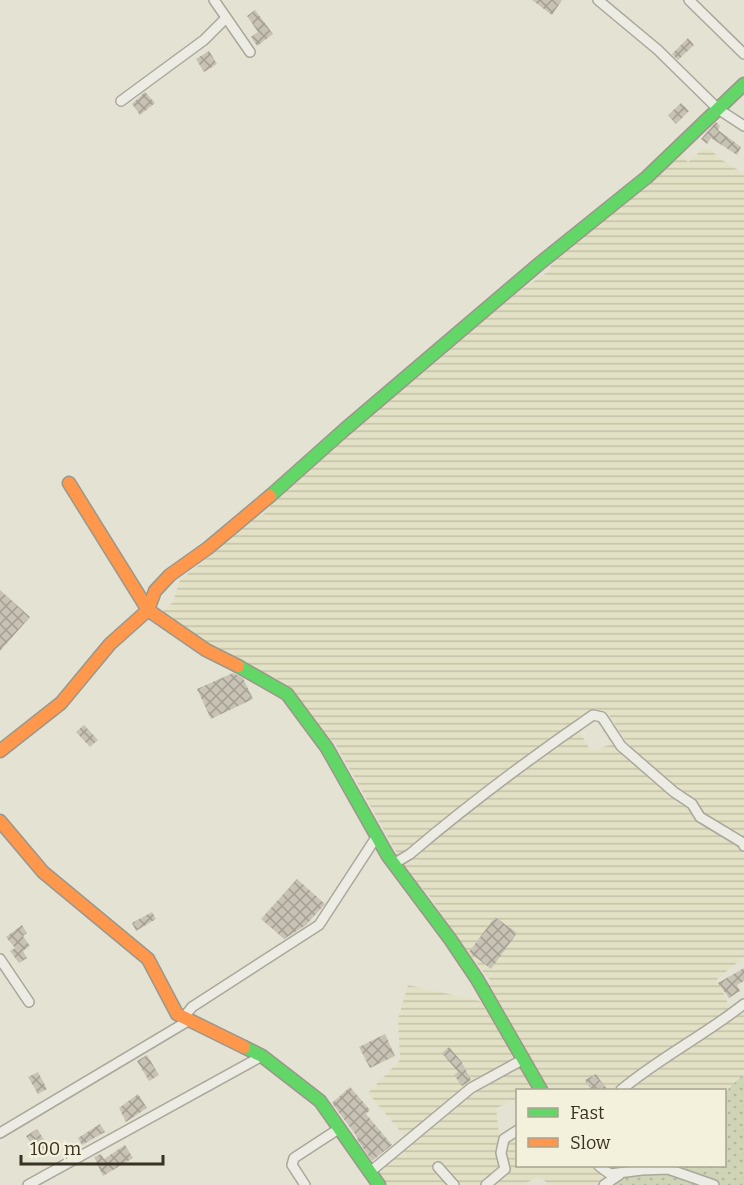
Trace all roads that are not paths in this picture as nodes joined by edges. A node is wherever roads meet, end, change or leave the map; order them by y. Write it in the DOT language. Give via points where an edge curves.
graph roads {
  1 [pos="214,0"];
  2 [pos="688,0"];
  3 [pos="602,1"];
  4 [pos="226,18"];
  5 [pos="250,52"];
  6 [pos="744,54"];
  7 [pos="744,84"];
  8 [pos="121,101"];
  9 [pos="718,110"];
  10 [pos="744,126"];
  11 [pos="69,483"];
  12 [pos="148,610"];
  13 [pos="0,751"];
  14 [pos="0,821"];
  15 [pos="377,836"];
  16 [pos="744,846"];
  17 [pos="395,862"];
  18 [pos="0,959"];
  19 [pos="29,1002"];
  20 [pos="744,1004"];
  21 [pos="186,1019"];
  22 [pos="262,1056"];
  23 [pos="522,1060"];
  24 [pos="540,1089"];
  25 [pos="622,1089"];
  26 [pos="340,1128"];
  27 [pos="516,1131"];
  28 [pos="0,1133"];
  29 [pos="438,1167"];
  30 [pos="600,1167"];
  31 [pos="370,1172"];
  32 [pos="620,1174"];
  33 [pos="28,1185"];
  34 [pos="304,1185"];
  35 [pos="379,1185"];
  36 [pos="454,1185"];
  37 [pos="486,1185"];
  38 [pos="604,1185"];
  39 [pos="714,1185"];
  1 -- 4 [label="street"];
  2 -- 6 [label="street"];
  3 -- 9 [label="street"];
  4 -- 5 [label="street"];
  4 -- 8 [label="street" via="204,40"];
  7 -- 9 [label="street"];
  9 -- 10 [label="street"];
  9 -- 12 [label="street" via="647,177 539,264 257,508 170,575 154,591"];
  11 -- 12 [label="street"];
  12 -- 13 [label="street" via="110,644 61,703"];
  12 -- 15 [label="street" via="206,650 287,694 327,748"];
  14 -- 21 [label="street" via="43,872 148,959 177,1014"];
  15 -- 17 [label="street"];
  15 -- 21 [label="street" via="319,926 192,1007"];
  16 -- 17 [label="street" via="700,817 692,804 621,746 602,717 593,715 504,777"];
  17 -- 23 [label="street" via="477,979"];
  18 -- 19 [label="street"];
  20 -- 25 [label="street"];
  21 -- 22 [label="street"];
  21 -- 28 [label="street"];
  22 -- 26 [label="street" via="320,1101"];
  22 -- 33 [label="street"];
  23 -- 24 [label="street"];
  23 -- 31 [label="street" via="471,1088"];
  26 -- 31 [label="street"];
  26 -- 34 [label="street" via="294,1158 292,1165"];
  27 -- 37 [label="street" via="504,1139 501,1153 505,1169"];
  29 -- 36 [label="street"];
  30 -- 32 [label="street" via="610,1174"];
  31 -- 35 [label="street"];
  32 -- 38 [label="street"];
  32 -- 39 [label="street" via="668,1169"];
}
